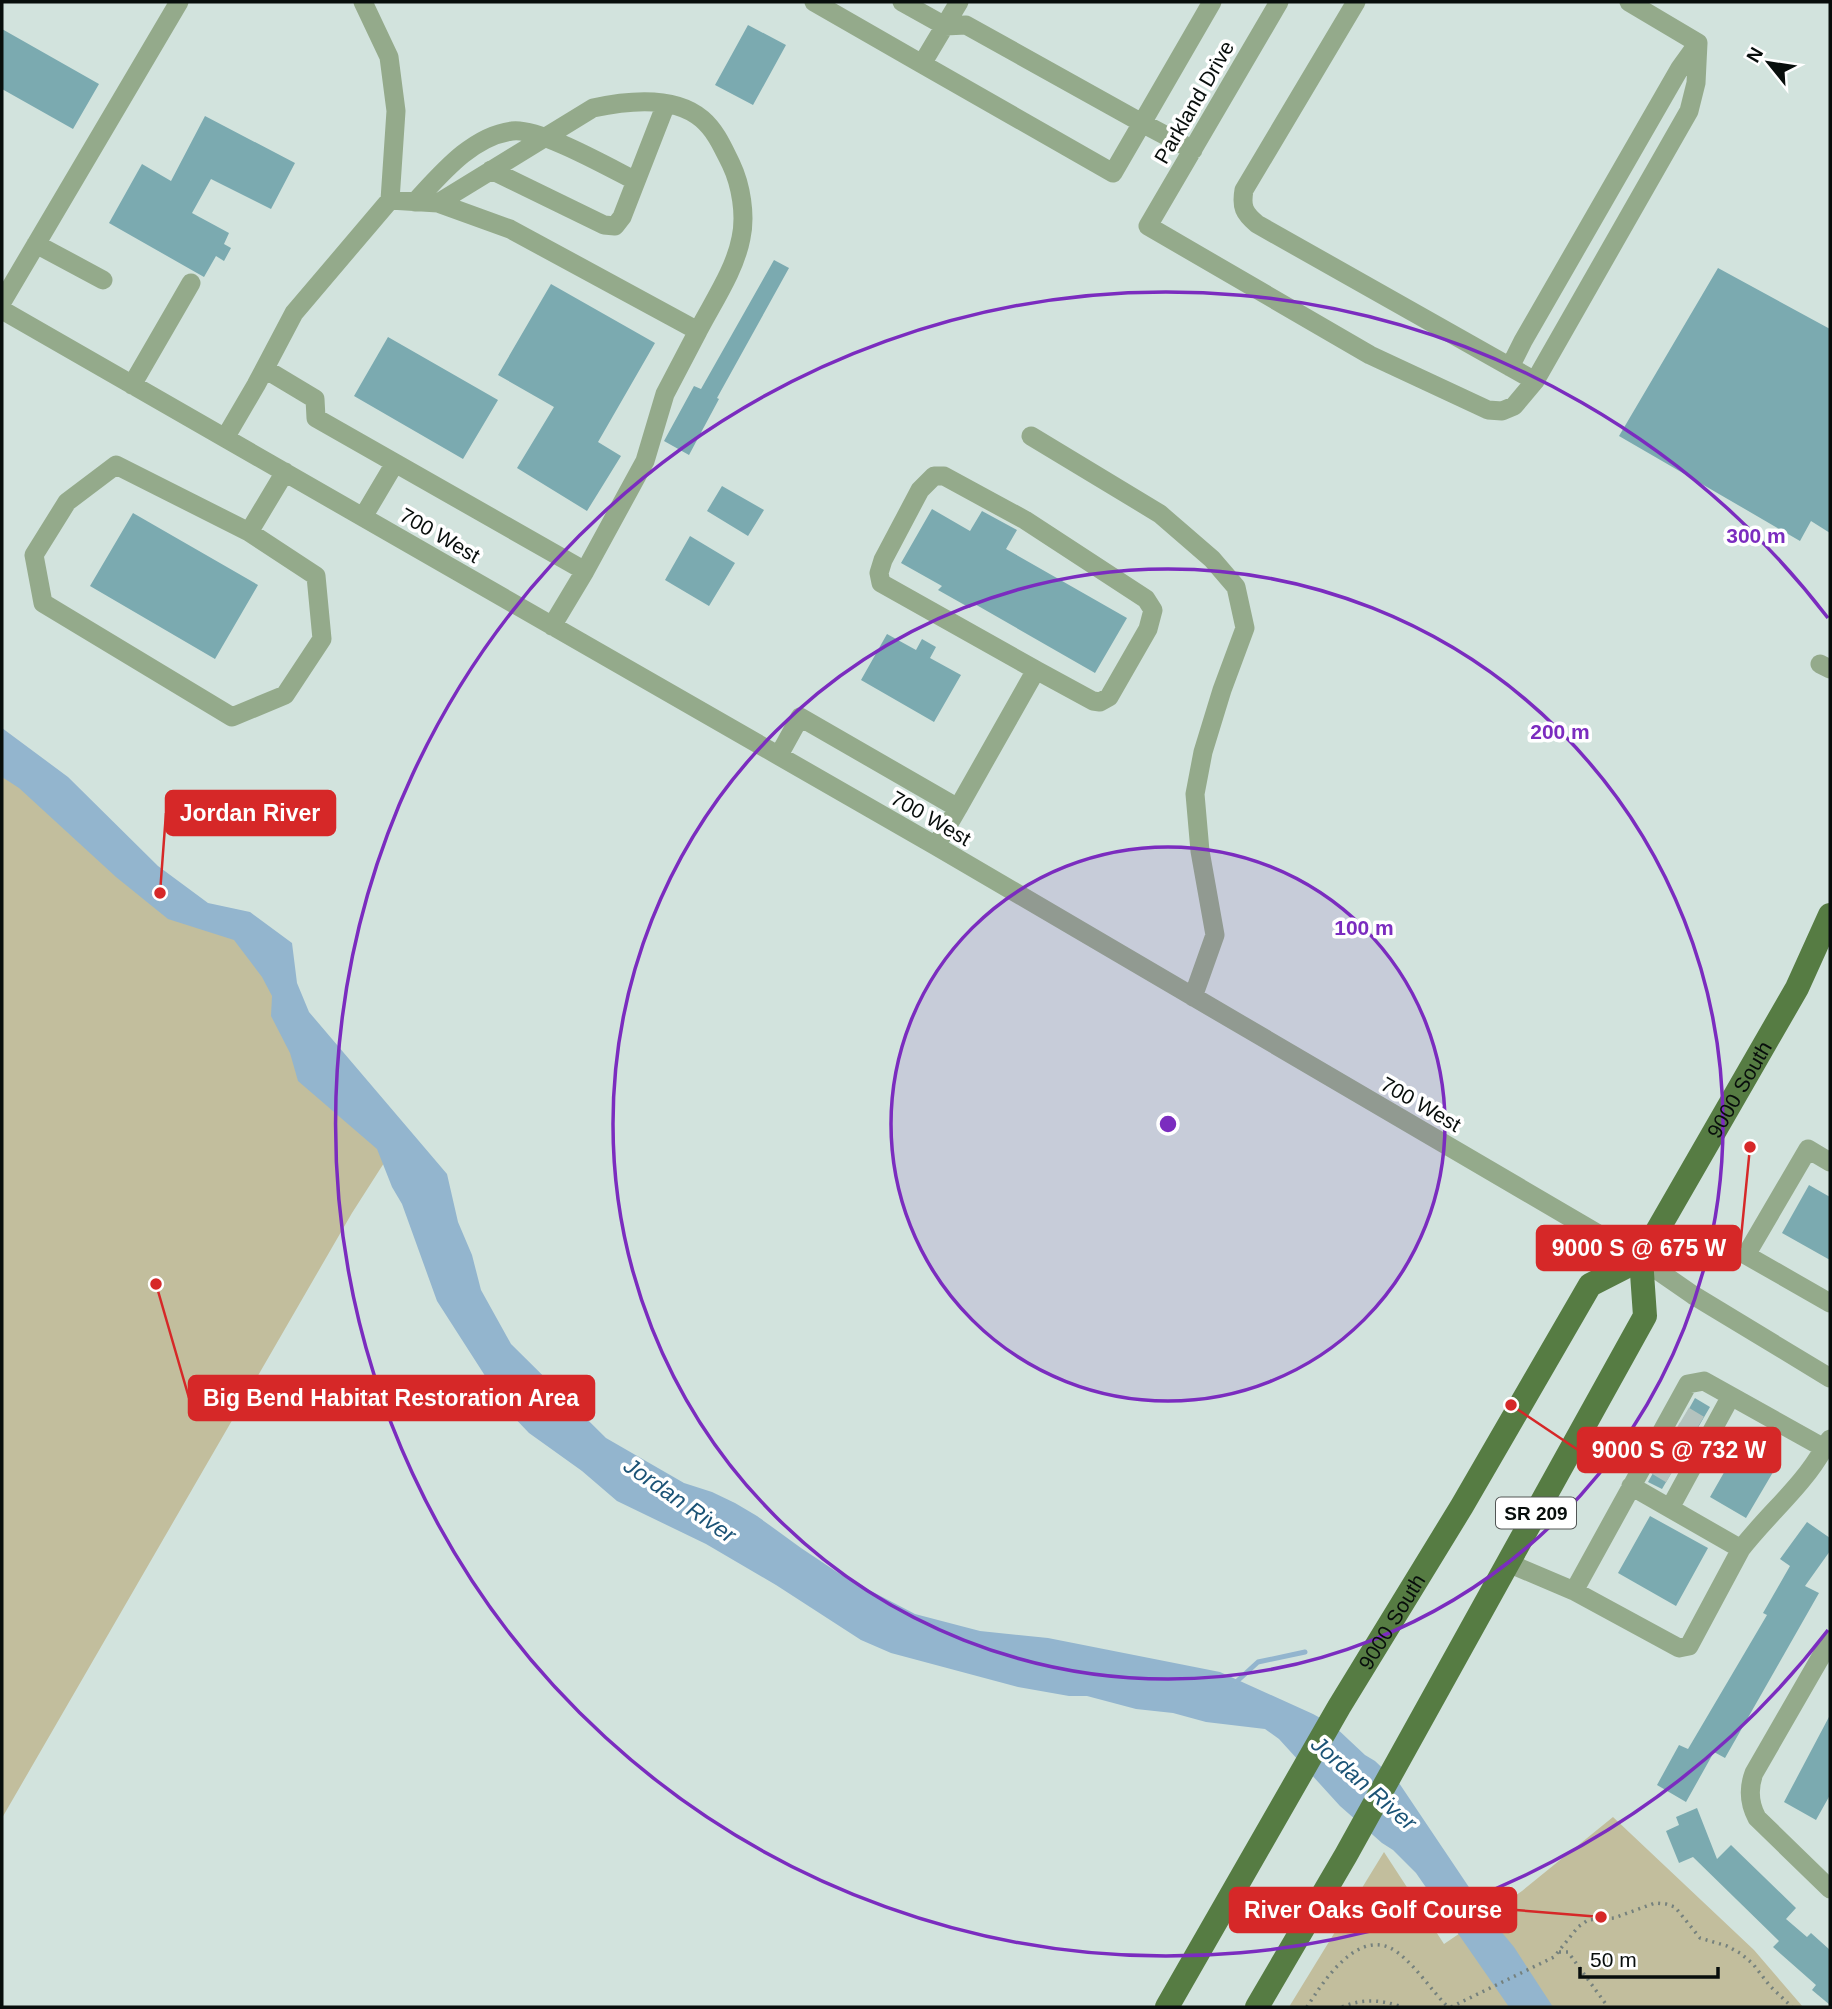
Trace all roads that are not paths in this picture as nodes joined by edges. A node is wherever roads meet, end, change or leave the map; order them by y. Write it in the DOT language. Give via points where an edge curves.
graph roads {
  1 [pos="179,2"];
  2 [pos="363,2"];
  3 [pos="814,2"];
  4 [pos="902,2"];
  5 [pos="959,2"];
  6 [pos="1212,2"];
  7 [pos="1279,2"];
  8 [pos="1356,2"];
  9 [pos="1629,2"];
  10 [pos="946,26"];
  11 [pos="1698,43"];
  12 [pos="922,64"];
  13 [pos="666,104"];
  14 [pos="1142,123"];
  15 [pos="544,138"];
  16 [pos="1193,150"];
  17 [pos="491,170"];
  18 [pos="636,181"];
  19 [pos="390,200"];
  20 [pos="415,202"];
  21 [pos="438,203"];
  22 [pos="36,244"];
  23 [pos="103,280"];
  24 [pos="191,283"];
  25 [pos="2,302"];
  26 [pos="2,310"];
  27 [pos="698,331"];
  28 [pos="1510,367"];
  29 [pos="265,369"];
  30 [pos="1535,381"];
  31 [pos="132,385"];
  32 [pos="1031,436"];
  33 [pos="225,438"];
  34 [pos="395,464"];
  35 [pos="285,472"];
  36 [pos="363,517"];
  37 [pos="249,532"];
  38 [pos="585,571"];
  39 [pos="552,626"];
  40 [pos="1037,670"];
  41 [pos="779,755"];
  42 [pos="958,808"];
  43 [pos="936,846"];
  44 [pos="1830,915"];
  45 [pos="1193,997"];
  46 [pos="1830,1162"];
  47 [pos="1641,1259"];
  48 [pos="1830,1303"];
  49 [pos="1830,1378"];
  50 [pos="1731,1396"];
  51 [pos="1688,1428"];
  52 [pos="1827,1443"];
  53 [pos="1669,1462"];
  54 [pos="1631,1486"];
  55 [pos="1670,1508"];
  56 [pos="1741,1549"];
  57 [pos="1508,1563"];
  58 [pos="1574,1591"];
  59 [pos="1830,1641"];
  60 [pos="1830,1889"];
  61 [pos="1167,2007"];
  62 [pos="1257,2007"];
  1 -- 22 [label="street"];
  2 -- 19 [label="street" via="390,57 396,111"];
  3 -- 12 [label="street"];
  4 -- 10 [label="street"];
  5 -- 10 [label="street"];
  6 -- 14 [label="street"];
  7 -- 16 [label="street, Parkland Drive"];
  8 -- 28 [label="street" via="1244,190 1245,214"];
  9 -- 11 [label="street"];
  10 -- 12 [label="street"];
  10 -- 14 [label="street" via="966,25"];
  11 -- 28 [label="street"];
  11 -- 30 [label="street" via="1689,111"];
  12 -- 14 [label="street" via="1113,173"];
  13 -- 15 [label="street" via="617,103 593,108"];
  13 -- 18 [label="street"];
  13 -- 27 [label="street" via="700,118 716,134 735,173 741,200 741,239"];
  14 -- 16 [label="street"];
  15 -- 17 [label="street"];
  15 -- 18 [label="street"];
  15 -- 20 [label="street" via="512,131 478,143 457,157"];
  16 -- 30 [label="street, Parkland Drive" via="1148,226 1370,355 1488,411 1514,406"];
  17 -- 18 [label="street" via="604,225 615,226"];
  17 -- 21 [label="street"];
  19 -- 20 [label="street"];
  19 -- 29 [label="street" via="294,313"];
  20 -- 21 [label="street"];
  21 -- 27 [label="street" via="510,229"];
  22 -- 23 [label="street"];
  22 -- 25 [label="street"];
  24 -- 31 [label="street"];
  26 -- 31 [label="street, 700 West"];
  27 -- 38 [label="street" via="665,394 645,461"];
  28 -- 30 [label="street"];
  29 -- 33 [label="street"];
  29 -- 34 [label="street" via="315,399 316,418"];
  31 -- 33 [label="street, 700 West"];
  32 -- 45 [label="street" via="1160,514 1212,559 1236,587 1245,628 1203,752 1195,794 1215,935"];
  33 -- 35 [label="street, 700 West"];
  34 -- 36 [label="street"];
  34 -- 38 [label="street"];
  35 -- 36 [label="street, 700 West"];
  35 -- 37 [label="street"];
  36 -- 39 [label="street, 700 West"];
  37 -- 37 [label="street" via="116,465 67,502 34,555 43,603 232,717 285,695 322,639 316,576"];
  38 -- 39 [label="street"];
  39 -- 41 [label="street, 700 West"];
  40 -- 40 [label="street" via="1093,701 1110,697 1148,629 1153,610 1146,599 1026,520 944,476 934,477 919,490 883,560 881,583"];
  40 -- 42 [label="street"];
  41 -- 42 [label="street" via="800,718"];
  41 -- 43 [label="street, 700 West"];
  42 -- 43 [label="street"];
  43 -- 45 [label="street, 700 West"];
  44 -- 47 [label="main road, 9000 South" via="1797,988"];
  45 -- 47 [label="street, 700 West"];
  46 -- 48 [label="street" via="1808,1149 1746,1255"];
  47 -- 49 [label="street, 700 West"];
  47 -- 57 [label="main road, SR 209" via="1646,1316"];
  47 -- 61 [label="main road, 9000 South / SR 209" via="1590,1285"];
  50 -- 51 [label="street"];
  50 -- 51 [label="street" via="1704,1381 1688,1384"];
  50 -- 52 [label="street"];
  51 -- 53 [label="street"];
  51 -- 53 [label="street"];
  52 -- 56 [label="street" via="1808,1474"];
  53 -- 54 [label="street"];
  53 -- 55 [label="street"];
  54 -- 55 [label="street"];
  54 -- 58 [label="street"];
  55 -- 56 [label="street"];
  56 -- 58 [label="street" via="1689,1646 1679,1648"];
  57 -- 58 [label="street"];
  57 -- 62 [label="main road, SR 209"];
  59 -- 60 [label="street" via="1754,1773 1749,1792 1757,1818"];
}
